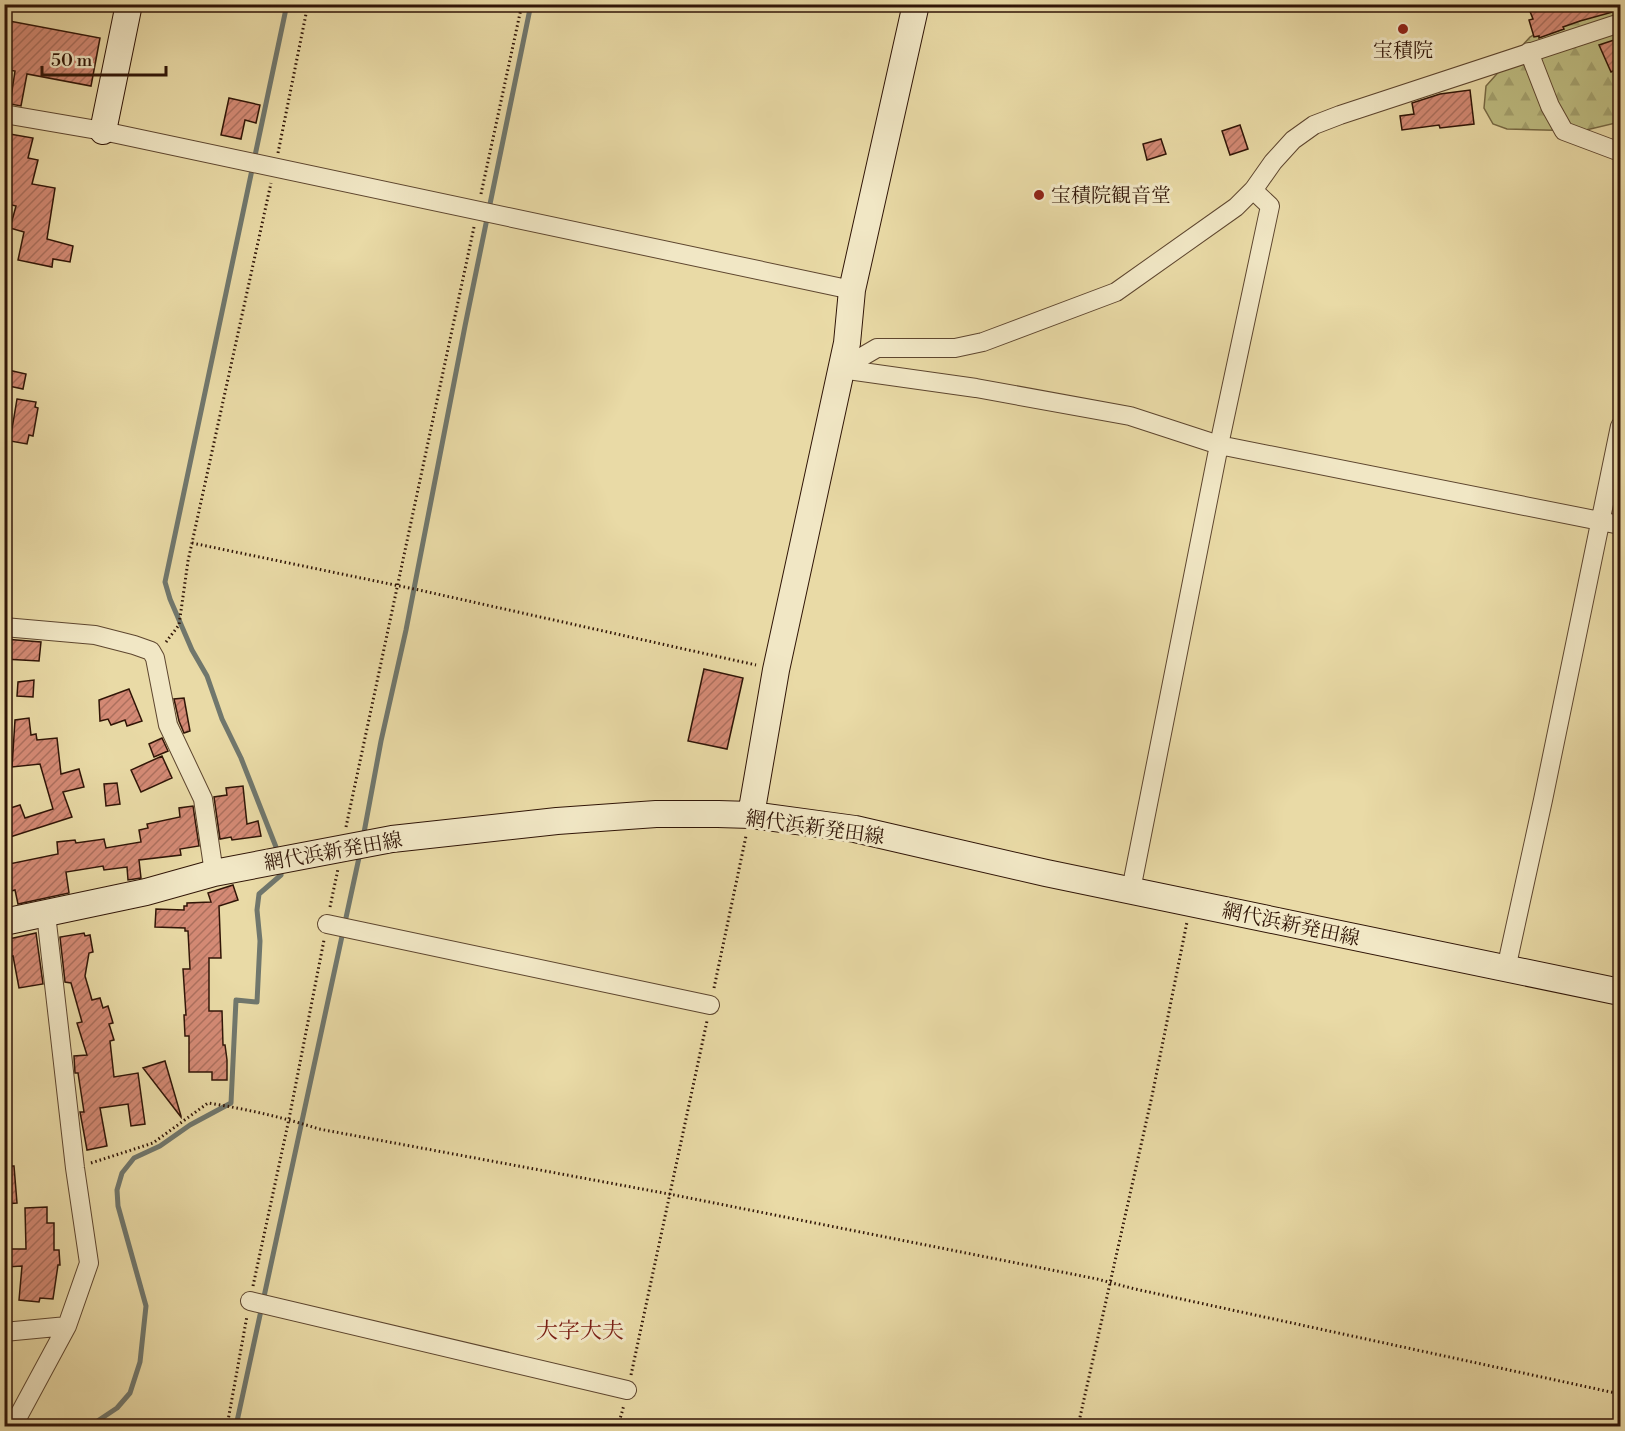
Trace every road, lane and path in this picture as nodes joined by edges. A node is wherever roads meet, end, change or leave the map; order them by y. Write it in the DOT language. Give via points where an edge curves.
graph roads {
  1 [pos="129,4"];
  2 [pos="308,4"];
  3 [pos="522,4"];
  4 [pos="916,4"];
  5 [pos="1620,23"];
  6 [pos="1529,52"];
  7 [pos="4,114"];
  8 [pos="103,131"];
  9 [pos="1620,152"];
  10 [pos="275,168"];
  11 [pos="1253,190"];
  12 [pos="479,204"];
  13 [pos="474,227"];
  14 [pos="852,290"];
  15 [pos="841,369"];
  16 [pos="1620,426"];
  17 [pos="1219,445"];
  18 [pos="1600,520"];
  19 [pos="1620,525"];
  20 [pos="192,543"];
  21 [pos="4,627"];
  22 [pos="155,658"];
  23 [pos="776,670"];
  24 [pos="751,815"];
  25 [pos="342,848"];
  26 [pos="214,873"];
  27 [pos="1131,890"];
  28 [pos="1191,903"];
  29 [pos="46,914"];
  30 [pos="4,922"];
  31 [pos="327,924"];
  32 [pos="1506,969"];
  33 [pos="1620,992"];
  34 [pos="710,1005"];
  35 [pos="289,1119"];
  36 [pos="75,1168"];
  37 [pos="669,1194"];
  38 [pos="1110,1282"];
  39 [pos="250,1301"];
  40 [pos="67,1326"];
  41 [pos="4,1332"];
  42 [pos="627,1390"];
  43 [pos="1620,1394"];
  44 [pos="13,1426"];
  45 [pos="227,1426"];
  46 [pos="618,1426"];
  47 [pos="1078,1426"];
  1 -- 8 [label="main road"];
  2 -- 10 [label="path"];
  3 -- 12 [label="path"];
  4 -- 14 [label="main road"];
  5 -- 6 [label="street"];
  6 -- 9 [label="street" via="1564,131"];
  6 -- 11 [label="street" via="1314,125 1293,140"];
  7 -- 8 [label="street"];
  8 -- 10 [label="street"];
  10 -- 14 [label="street"];
  10 -- 20 [label="path"];
  11 -- 15 [label="street" via="1213,225 1116,292 983,342 955,348 877,348"];
  11 -- 17 [label="street" via="1270,206"];
  13 -- 25 [label="path"];
  14 -- 15 [label="main road" via="848,343"];
  15 -- 17 [label="street" via="1130,416"];
  15 -- 23 [label="main road"];
  16 -- 18 [label="street"];
  17 -- 18 [label="street"];
  17 -- 27 [label="street"];
  18 -- 19 [label="street"];
  18 -- 32 [label="street"];
  20 -- 22 [label="path" via="179,625"];
  20 -- 23 [label="path"];
  21 -- 22 [label="street" via="95,635 151,651"];
  22 -- 26 [label="street" via="168,725 203,799"];
  23 -- 24 [label="main road"];
  24 -- 25 [label="main road, 網代浜新発田線" via="656,814 557,821"];
  24 -- 27 [label="main road, 網代浜新発田線" via="855,830"];
  24 -- 34 [label="path"];
  25 -- 26 [label="main road, 網代浜新発田線"];
  25 -- 31 [label="path"];
  26 -- 29 [label="main road, 網代浜新発田線"];
  27 -- 28 [label="main road, 網代浜新発田線"];
  28 -- 32 [label="main road, 網代浜新発田線"];
  28 -- 38 [label="path"];
  29 -- 30 [label="main road, 網代浜新発田線"];
  29 -- 36 [label="street"];
  31 -- 34 [label="street"];
  31 -- 35 [label="path"];
  32 -- 33 [label="main road, 網代浜新発田線"];
  34 -- 37 [label="path"];
  35 -- 36 [label="path" via="208,1103 153,1143"];
  35 -- 37 [label="path" via="319,1130"];
  35 -- 39 [label="path"];
  36 -- 40 [label="street" via="89,1263"];
  37 -- 38 [label="path"];
  37 -- 42 [label="path"];
  38 -- 43 [label="path"];
  38 -- 47 [label="path"];
  39 -- 42 [label="street"];
  39 -- 45 [label="path"];
  40 -- 41 [label="street"];
  40 -- 44 [label="street"];
  42 -- 46 [label="path"];
}
